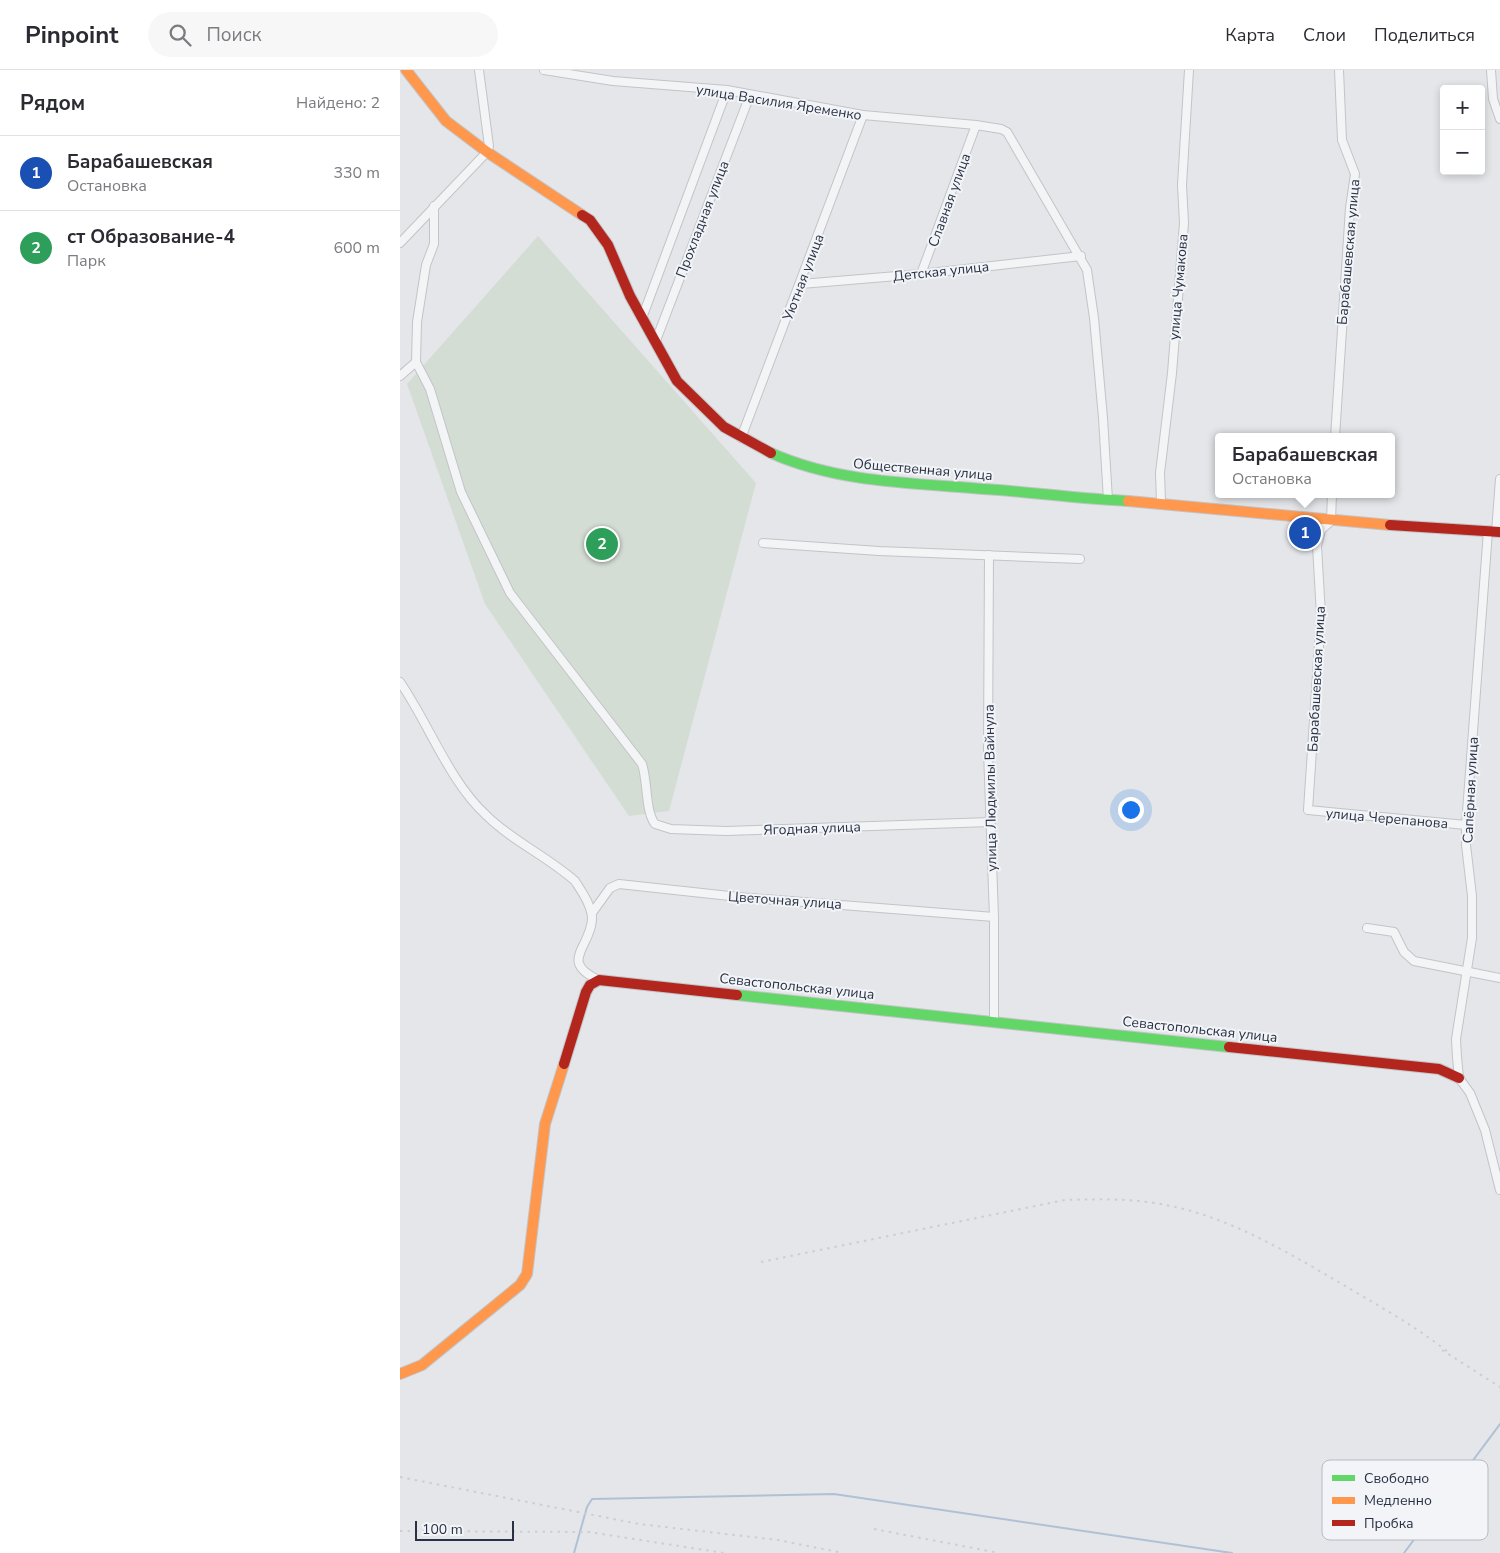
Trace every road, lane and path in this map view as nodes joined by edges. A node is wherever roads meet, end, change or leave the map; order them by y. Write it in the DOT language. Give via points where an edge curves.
graph roads {
  1 [pos="406,70"];
  2 [pos="479,70"];
  3 [pos="544,70"];
  4 [pos="1189,70"];
  5 [pos="1339,70"];
  6 [pos="1491,70"];
  7 [pos="727,90"];
  8 [pos="750,94"];
  9 [pos="863,115"];
  10 [pos="1500,119"];
  11 [pos="976,125"];
  12 [pos="487,152"];
  13 [pos="434,206"];
  14 [pos="400,243"];
  15 [pos="1081,256"];
  16 [pos="921,274"];
  17 [pos="801,284"];
  18 [pos="642,318"];
  19 [pos="655,342"];
  20 [pos="416,362"];
  21 [pos="400,376"];
  22 [pos="1335,433"];
  23 [pos="741,438"];
  24 [pos="1500,479"];
  25 [pos="1332,498"];
  26 [pos="1108,500"];
  27 [pos="1161,504"];
  28 [pos="1331,521"];
  29 [pos="1495,532"];
  30 [pos="763,542"];
  31 [pos="989,555"];
  32 [pos="1080,559"];
  33 [pos="400,682"];
  34 [pos="1308,810"];
  35 [pos="990,822"];
  36 [pos="1466,825"];
  37 [pos="592,913"];
  38 [pos="994,917"];
  39 [pos="1367,928"];
  40 [pos="1468,971"];
  41 [pos="1500,978"];
  42 [pos="599,980"];
  43 [pos="994,1020"];
  44 [pos="1459,1078"];
  45 [pos="1500,1190"];
  46 [pos="400,1374"];
  1 -- 12 [label="street, Общественная улица" via="446,121"];
  2 -- 12 [label="street" via="489,146"];
  3 -- 7 [label="street, улица Василия Яременко" via="614,81"];
  4 -- 27 [label="street, улица Чумакова" via="1182,185 1184,223 1160,473"];
  5 -- 22 [label="street, Барабашевская улица" via="1342,140 1355,174"];
  6 -- 10 [label="street" via="1493,99"];
  7 -- 8 [label="street, улица Василия Яременко"];
  7 -- 18 [label="street"];
  8 -- 9 [label="street, улица Василия Яременко"];
  8 -- 19 [label="street, Прохладная улица"];
  9 -- 11 [label="street, улица Василия Яременко"];
  9 -- 17 [label="street, Уютная улица"];
  11 -- 15 [label="street, улица Василия Яременко" via="1001,129 1012,138"];
  11 -- 16 [label="street, Славная улица"];
  12 -- 13 [label="street"];
  12 -- 18 [label="street, Общественная улица" via="578,211 599,230"];
  13 -- 14 [label="street"];
  13 -- 20 [label="street" via="434,244 426,265 417,322"];
  15 -- 16 [label="street, Детская улица"];
  15 -- 26 [label="street" via="1090,280 1104,418"];
  16 -- 17 [label="street, Детская улица"];
  17 -- 23 [label="street, Уютная улица"];
  18 -- 19 [label="street, Общественная улица"];
  19 -- 23 [label="street, Общественная улица" via="677,381 724,427"];
  20 -- 21 [label="street"];
  20 -- 35 [label="street, Ягодная улица" via="430,389 461,492 492,561 530,621 642,764 648,783 652,820 660,826 690,830"];
  23 -- 26 [label="street, Общественная улица" via="809,468 851,477"];
  24 -- 29 [label="street, Сапёрная улица"];
  25 -- 28 [label="street"];
  26 -- 27 [label="street, Общественная улица"];
  27 -- 28 [label="street, Общественная улица"];
  28 -- 29 [label="street, Общественная улица"];
  28 -- 34 [label="street, Барабашевская улица" via="1321,530 1317,546 1321,615"];
  29 -- 36 [label="street, Сапёрная улица"];
  30 -- 31 [label="street"];
  31 -- 32 [label="street"];
  31 -- 35 [label="street, улица Людмилы Вайнула"];
  33 -- 37 [label="street" via="437,741 447,768 475,803 500,826 575,881"];
  34 -- 36 [label="street, улица Черепанова"];
  35 -- 38 [label="street, улица Людмилы Вайнула"];
  36 -- 40 [label="street, Сапёрная улица" via="1472,896"];
  37 -- 38 [label="street, Цветочная улица" via="610,888 619,884 738,897"];
  37 -- 42 [label="street" via="579,964 584,972"];
  38 -- 43 [label="street, улица Людмилы Вайнула"];
  39 -- 40 [label="street" via="1394,932 1404,952 1414,961"];
  40 -- 41 [label="street"];
  40 -- 44 [label="street, Сапёрная улица" via="1456,1039"];
  42 -- 43 [label="street, Севастопольская улица"];
  42 -- 46 [label="street" via="586,992 561,1079 549,1108 527,1274 520,1285 422,1365"];
  43 -- 44 [label="street, Севастопольская улица" via="1439,1069"];
  44 -- 45 [label="street" via="1470,1093 1485,1130"];
}
